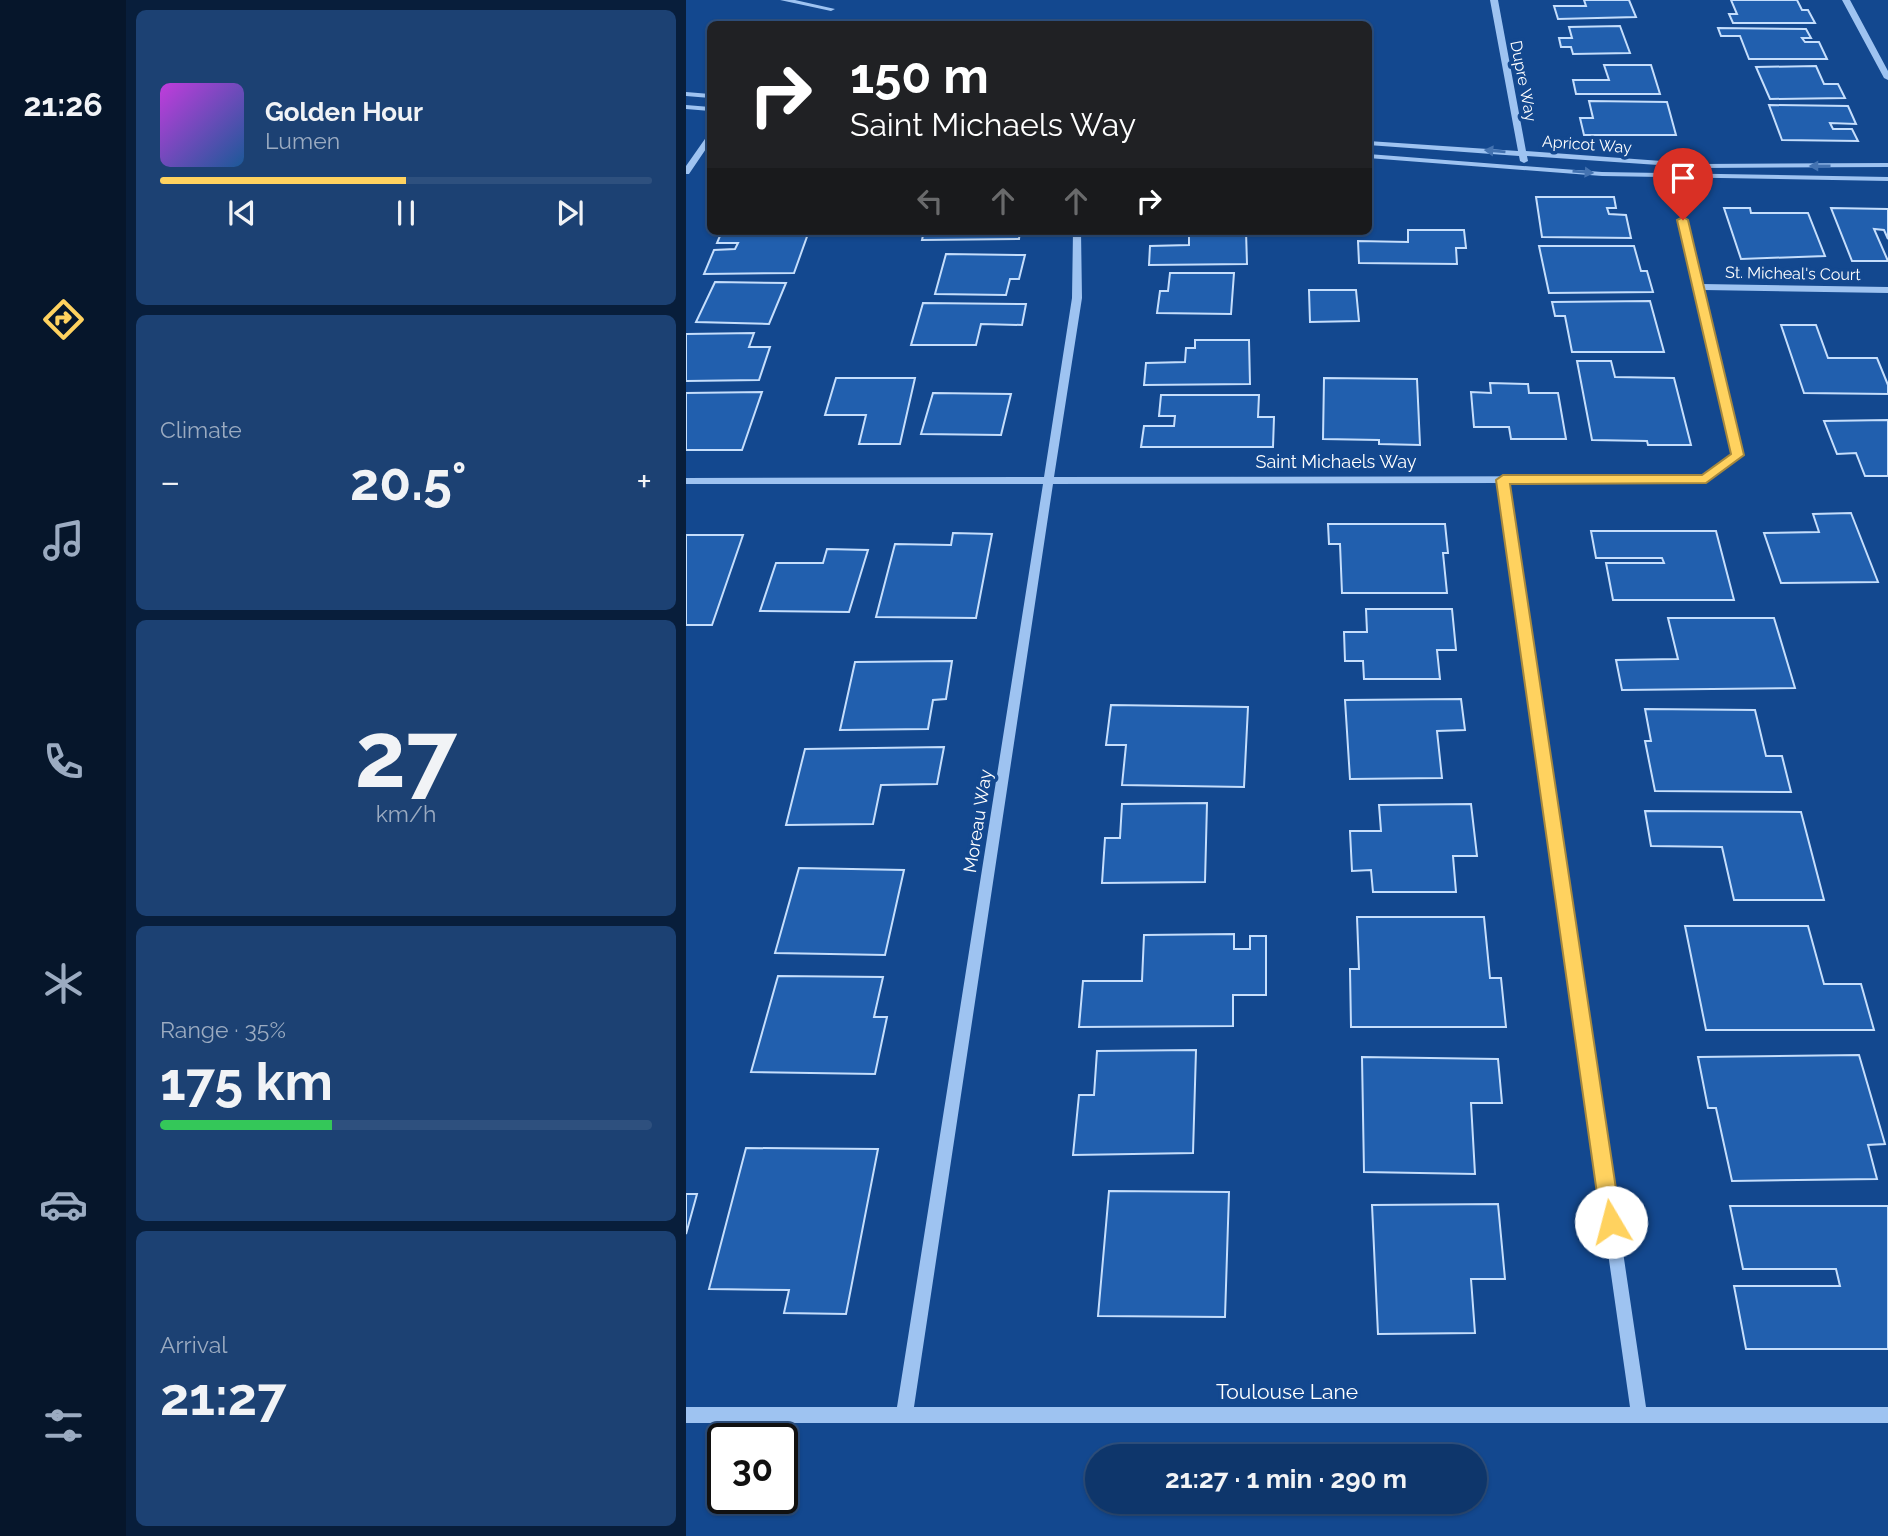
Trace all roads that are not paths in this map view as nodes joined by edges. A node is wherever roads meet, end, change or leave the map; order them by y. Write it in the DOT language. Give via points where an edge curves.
graph roads {
  1 [pos="784,0"];
  2 [pos="1494,0"];
  3 [pos="1846,0"];
  4 [pos="831,9"];
  5 [pos="1888,78"];
  6 [pos="686,94"];
  7 [pos="707,96"];
  8 [pos="686,107"];
  9 [pos="707,109"];
  10 [pos="707,142"];
  11 [pos="1372,143"];
  12 [pos="1524,154"];
  13 [pos="1372,156"];
  14 [pos="1888,165"];
  15 [pos="1525,167"];
  16 [pos="686,172"];
  17 [pos="1888,179"];
  18 [pos="1683,220"];
  19 [pos="1077,235"];
  20 [pos="1698,287"];
  21 [pos="1888,290"];
  22 [pos="1049,480"];
  23 [pos="1503,480"];
  24 [pos="686,481"];
  25 [pos="686,1415"];
  26 [pos="904,1415"];
  27 [pos="1639,1415"];
  28 [pos="1888,1415"];
  1 -- 4 [label="street"];
  2 -- 12 [label="street, Dupre Way"];
  3 -- 5 [label="street"];
  6 -- 7 [label="street"];
  8 -- 9 [label="street"];
  10 -- 16 [label="street"];
  12 -- 11 [label="street, Apricot Way, one-way"];
  14 -- 12 [label="street, Apricot Way, one-way" via="1702,166"];
  12 -- 15 [label="street, Dupre Way"];
  13 -- 15 [label="street, Apricot Way"];
  15 -- 17 [label="street, Apricot Way, one-way" via="1688,177"];
  18 -- 20 [label="street, Saint Michaels Way"];
  19 -- 22 [label="street, Moreau Way" via="1077,298"];
  20 -- 21 [label="street, St. Micheal's Court"];
  20 -- 23 [label="street, Saint Michaels Way" via="1738,455 1706,479"];
  22 -- 23 [label="street, Saint Michaels Way"];
  22 -- 24 [label="street, Saint Michaels Way"];
  22 -- 26 [label="street, Moreau Way"];
  23 -- 27 [label="street"];
  25 -- 26 [label="street, Toulouse Lane"];
  26 -- 27 [label="street, Toulouse Lane"];
  27 -- 28 [label="street, Toulouse Lane"];
}
